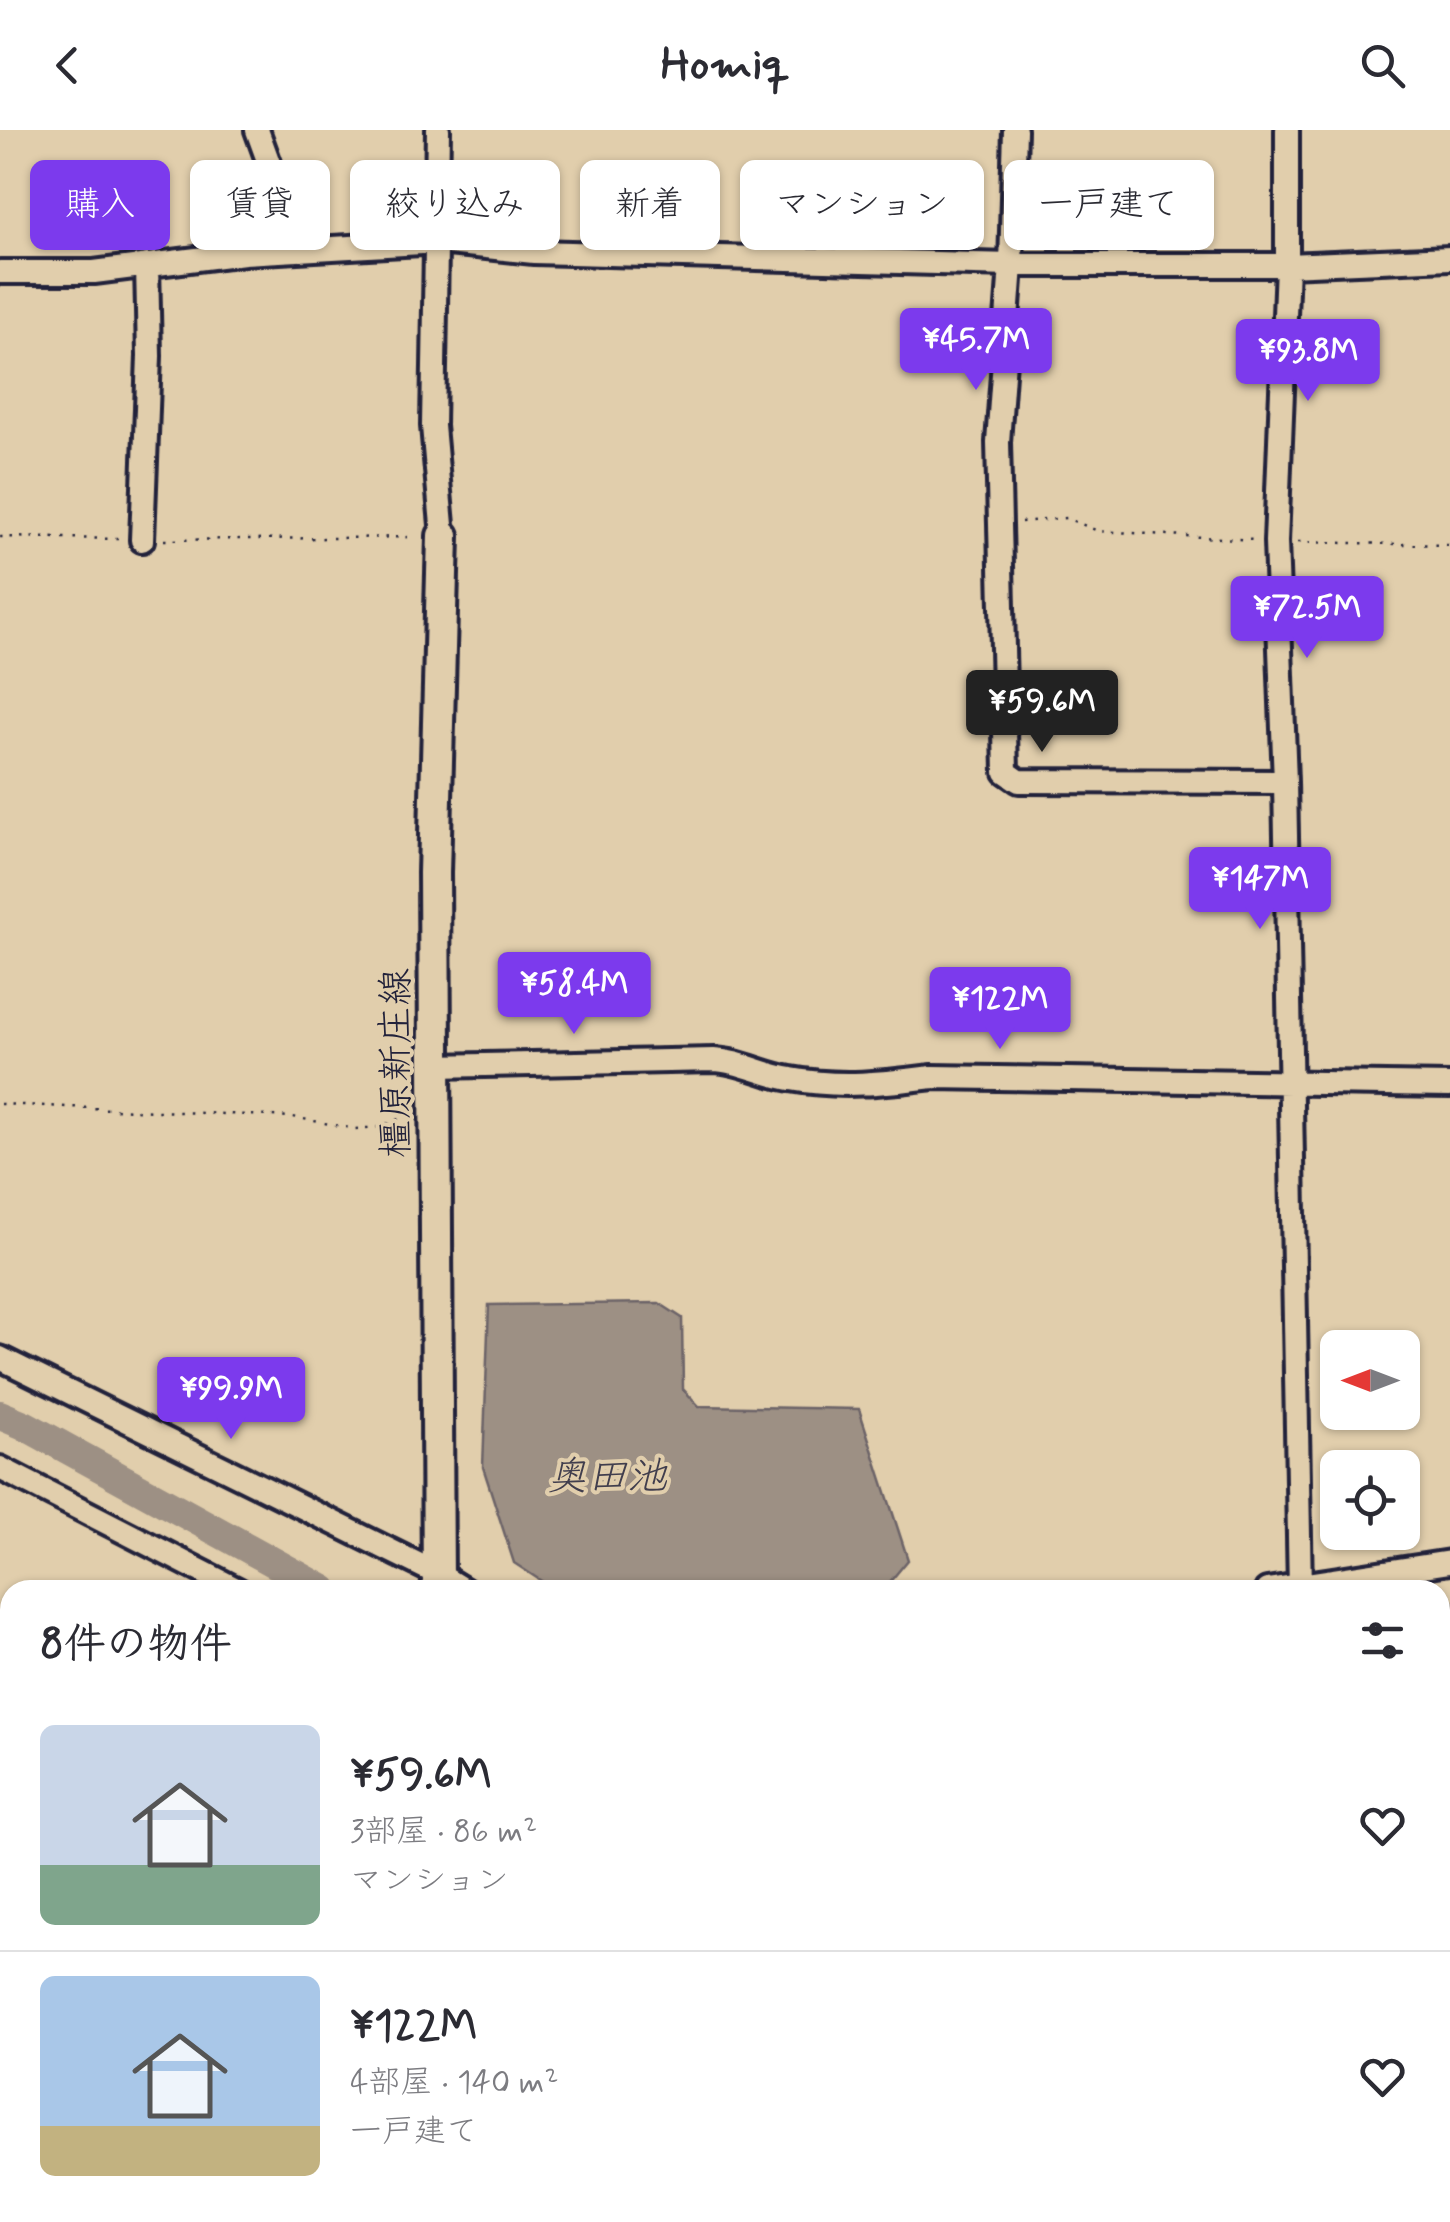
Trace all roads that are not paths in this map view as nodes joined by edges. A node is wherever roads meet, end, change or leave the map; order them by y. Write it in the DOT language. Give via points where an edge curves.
graph roads {
  1 [pos="257,130"];
  2 [pos="438,130"];
  3 [pos="1014,130"];
  4 [pos="1287,130"];
  5 [pos="438,160"];
  6 [pos="350,247"];
  7 [pos="439,250"];
  8 [pos="515,250"];
  9 [pos="280,251"];
  10 [pos="1450,258"];
  11 [pos="1287,264"];
  12 [pos="148,265"];
  13 [pos="1011,265"];
  14 [pos="0,272"];
  15 [pos="443,536"];
  16 [pos="142,540"];
  17 [pos="1285,782"];
  18 [pos="435,1066"];
  19 [pos="1288,1082"];
  20 [pos="1450,1085"];
  21 [pos="0,1358"];
  22 [pos="0,1468"];
  23 [pos="1450,1562"];
  24 [pos="218,1580"];
  25 [pos="437,1580"];
  26 [pos="447,1580"];
  27 [pos="1300,1580"];
  28 [pos="1342,1580"];
  1 -- 9 [label="street" via="270,166"];
  2 -- 5 [label="street"];
  3 -- 13 [label="street"];
  4 -- 11 [label="street"];
  6 -- 9 [label="street"];
  7 -- 15 [label="street" via="433,426"];
  8 -- 13 [label="street"];
  9 -- 12 [label="street"];
  10 -- 11 [label="street"];
  11 -- 13 [label="street"];
  11 -- 17 [label="street" via="1276,542"];
  12 -- 14 [label="street"];
  12 -- 16 [label="street"];
  13 -- 17 [label="street" via="998,442 1006,772 1019,781"];
  15 -- 18 [label="main road, 橿原新庄線"];
  17 -- 19 [label="street"];
  18 -- 19 [label="street" via="714,1060 824,1084 933,1077"];
  18 -- 26 [label="main road, 橿原新庄線"];
  19 -- 20 [label="street"];
  19 -- 27 [label="street"];
  21 -- 25 [label="street"];
  22 -- 24 [label="street"];
  23 -- 28 [label="street"];
}
